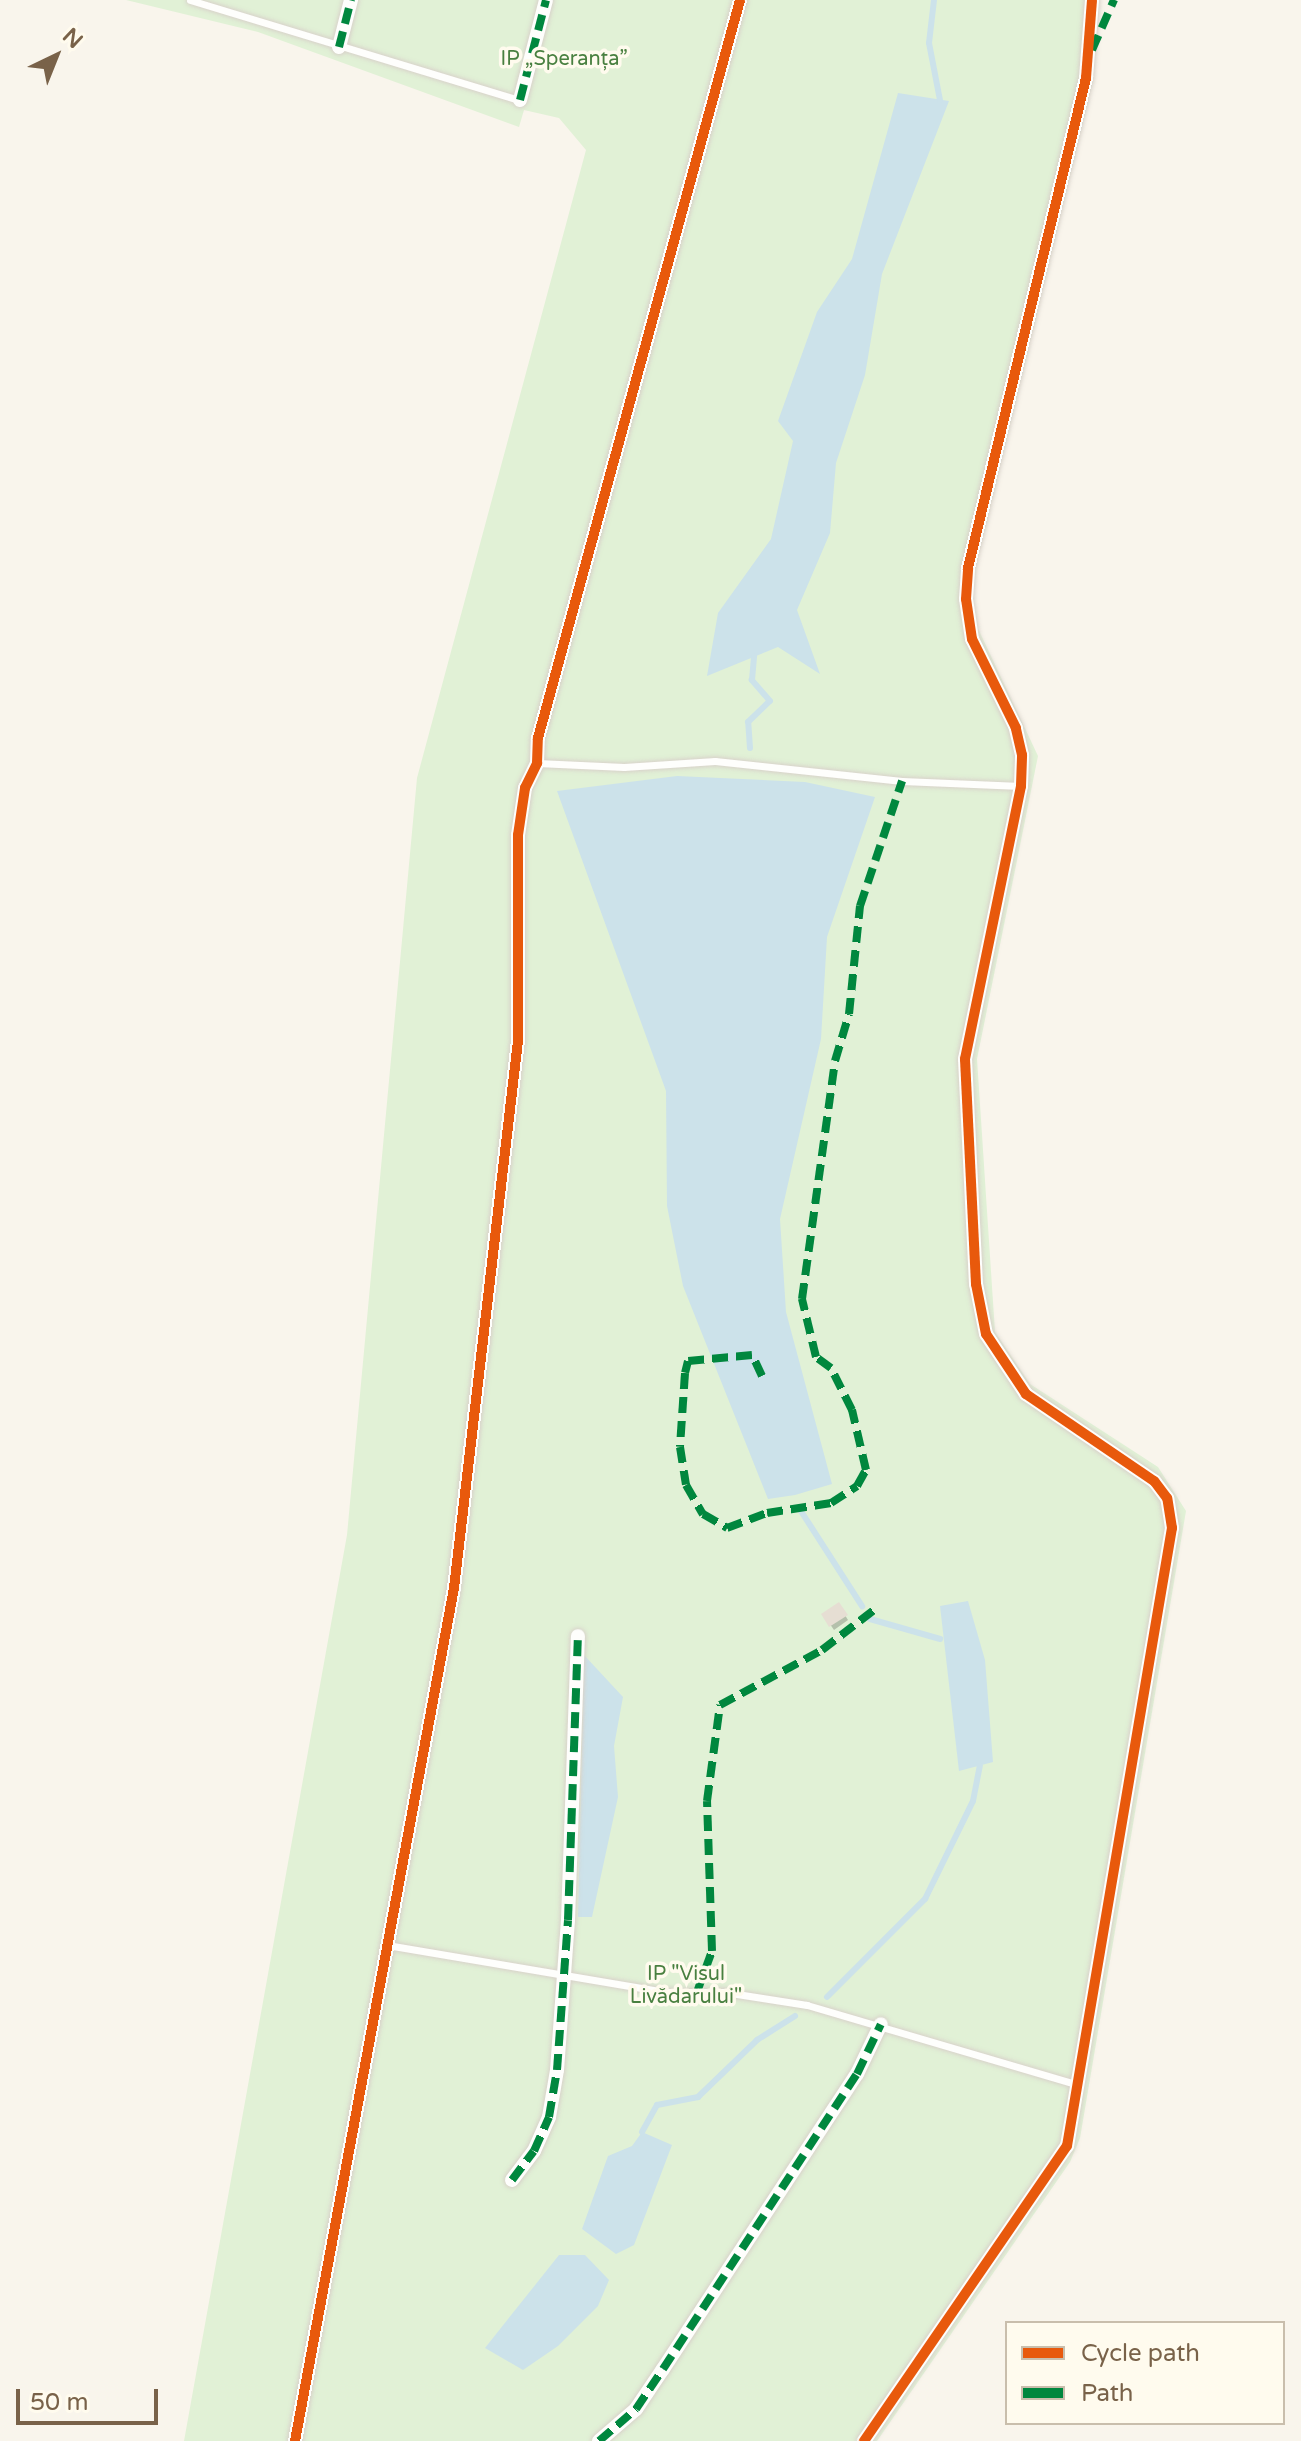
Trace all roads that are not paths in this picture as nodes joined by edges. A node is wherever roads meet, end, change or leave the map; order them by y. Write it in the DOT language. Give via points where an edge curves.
graph roads {
  1 [pos="190,0"];
  2 [pos="351,0"];
  3 [pos="546,0"];
  4 [pos="740,0"];
  5 [pos="1092,0"];
  6 [pos="339,47"];
  7 [pos="520,100"];
  8 [pos="537,763"];
  9 [pos="1021,786"];
  10 [pos="578,1636"];
  11 [pos="386,1945"];
  12 [pos="565,1977"];
  13 [pos="881,2024"];
  14 [pos="1080,2086"];
  15 [pos="512,2180"];
  16 [pos="295,2441"];
  17 [pos="599,2441"];
  18 [pos="864,2441"];
  1 -- 6 [label="lane"];
  2 -- 6 [label="street"];
  3 -- 7 [label="street"];
  4 -- 8 [label="street" via="538,738"];
  5 -- 9 [label="street" via="1086,78 968,568 972,639 1016,728"];
  6 -- 7 [label="lane"];
  8 -- 9 [label="lane" via="624,767 715,761 902,781"];
  8 -- 11 [label="street" via="525,788 518,835 518,1041 454,1588"];
  9 -- 14 [label="street" via="965,1059 976,1284 986,1334 1026,1394 1154,1481 1167,1498 1172,1528"];
  10 -- 12 [label="street"];
  11 -- 12 [label="lane"];
  11 -- 16 [label="street"];
  12 -- 13 [label="lane" via="665,1992 724,1992"];
  12 -- 15 [label="street" via="549,2117 534,2151"];
  13 -- 14 [label="lane"];
  13 -- 17 [label="street" via="857,2074 643,2399"];
  14 -- 18 [label="street" via="1067,2146 1053,2171"];
}
